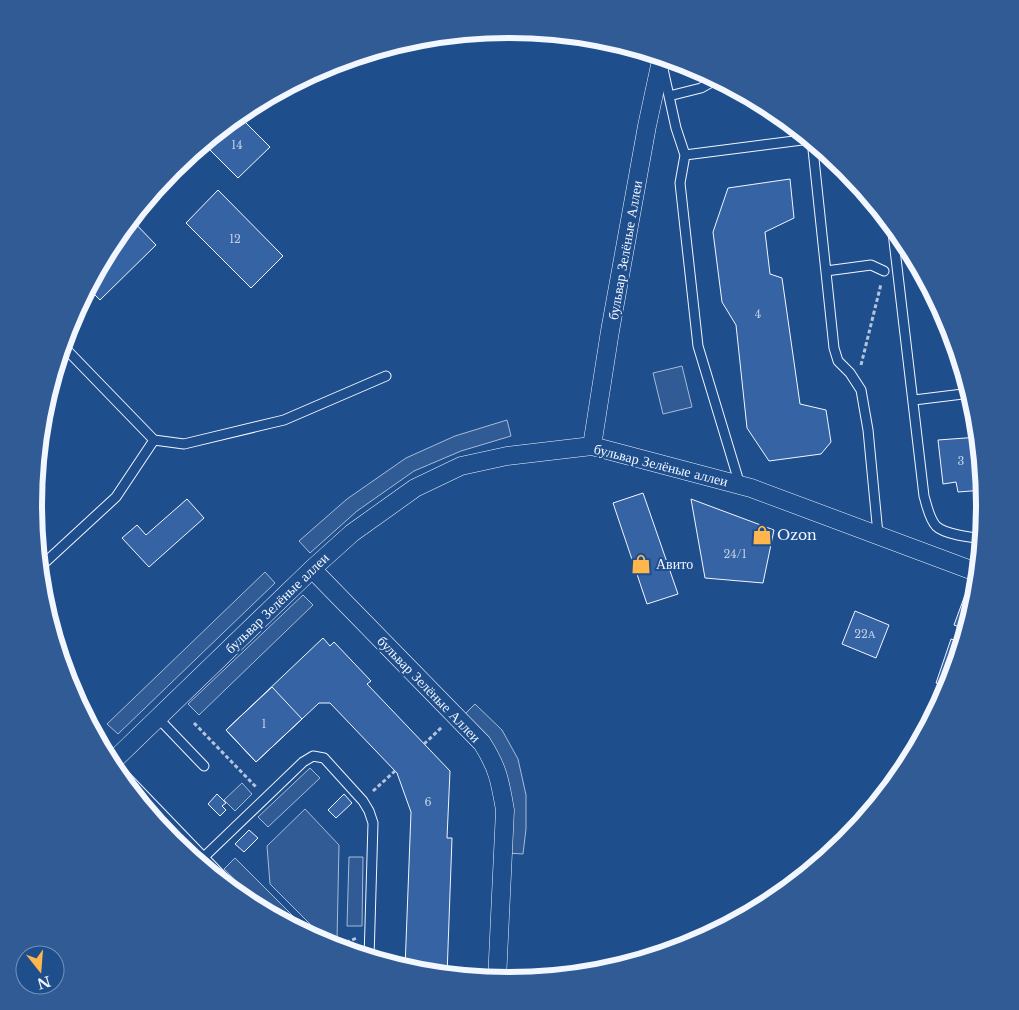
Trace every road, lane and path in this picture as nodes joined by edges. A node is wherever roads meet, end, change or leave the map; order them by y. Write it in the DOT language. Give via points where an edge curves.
graph roads {
  1 [pos="660,62"];
  2 [pos="662,63"];
  3 [pos="710,83"];
  4 [pos="669,96"];
  5 [pos="801,140"];
  6 [pos="812,149"];
  7 [pos="685,155"];
  8 [pos="894,239"];
  9 [pos="826,271"];
  10 [pos="884,271"];
  11 [pos="68,352"];
  12 [pos="386,376"];
  13 [pos="856,382"];
  14 [pos="963,394"];
  15 [pos="914,400"];
  16 [pos="154,440"];
  17 [pos="592,446"];
  18 [pos="740,485"];
  19 [pos="878,534"];
  20 [pos="976,537"];
  21 [pos="46,562"];
  22 [pos="312,569"];
  23 [pos="972,570"];
  24 [pos="455,715"];
  25 [pos="158,718"];
  26 [pos="194,723"];
  27 [pos="424,744"];
  28 [pos="117,758"];
  29 [pos="204,766"];
  30 [pos="395,771"];
  31 [pos="146,798"];
  32 [pos="266,798"];
  33 [pos="363,801"];
  34 [pos="204,857"];
  35 [pos="211,864"];
  36 [pos="370,934"];
  37 [pos="346,943"];
  38 [pos="369,951"];
  39 [pos="497,972"];
  1 -- 17 [label="street, бульвар Зелёные Аллеи"];
  2 -- 4 [label="lane"];
  3 -- 4 [label="lane"];
  4 -- 7 [label="lane"];
  5 -- 7 [label="lane"];
  6 -- 9 [label="lane"];
  7 -- 18 [label="lane" via="680,183 698,346"];
  8 -- 15 [label="lane"];
  9 -- 10 [label="lane" via="871,265"];
  9 -- 13 [label="lane" via="834,348 838,361"];
  10 -- 13 [label="path"];
  11 -- 16 [label="lane"];
  12 -- 16 [label="lane" via="284,420 184,444"];
  13 -- 19 [label="lane" via="861,390 868,430"];
  14 -- 15 [label="lane"];
  15 -- 20 [label="lane" via="924,496 929,515 937,527 945,531"];
  16 -- 21 [label="lane" via="116,497"];
  17 -- 18 [label="street, бульвар Зелёные аллеи"];
  17 -- 22 [label="street, бульвар Зелёные аллеи" via="507,456 461,466 416,488 352,533"];
  18 -- 19 [label="street, бульвар Зелёные аллеи"];
  19 -- 23 [label="street, бульвар Зелёные аллеи"];
  22 -- 24 [label="street, бульвар Зелёные Аллеи"];
  22 -- 25 [label="street, бульвар Зелёные аллеи"];
  24 -- 27 [label="path"];
  24 -- 39 [label="street, бульвар Зелёные Аллеи" via="482,743 494,762 501,784 505,810"];
  25 -- 28 [label="street, бульвар Зелёные аллеи"];
  25 -- 29 [label="lane"];
  26 -- 32 [label="path"];
  30 -- 33 [label="path"];
  31 -- 34 [label="lane"];
  32 -- 33 [label="lane" via="313,756 324,758"];
  32 -- 34 [label="lane"];
  33 -- 36 [label="lane" via="373,824"];
  34 -- 35 [label="lane"];
  36 -- 37 [label="path"];
  36 -- 38 [label="lane"];
}
